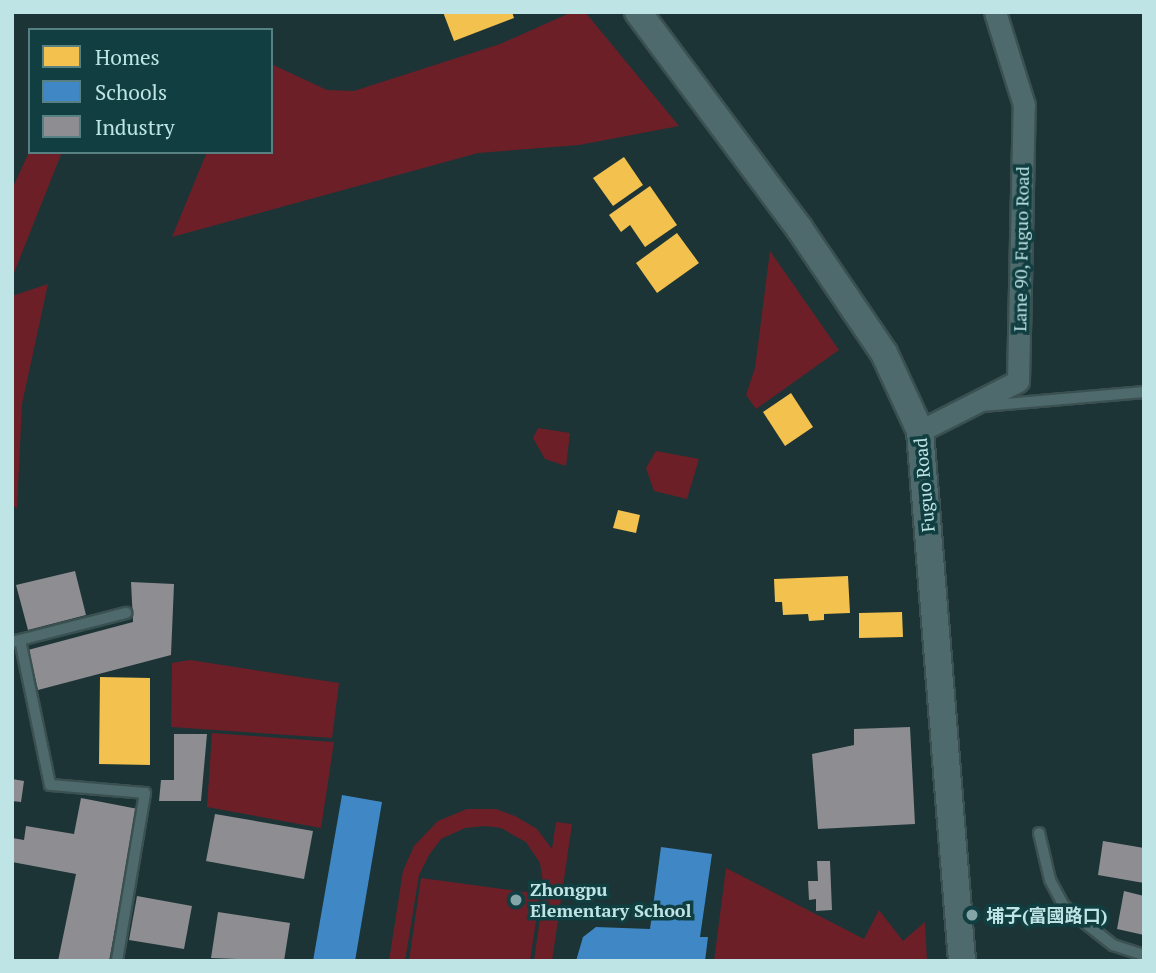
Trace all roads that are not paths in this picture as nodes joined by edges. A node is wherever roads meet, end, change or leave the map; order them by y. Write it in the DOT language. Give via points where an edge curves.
graph roads {
  1 [pos="638,12"];
  2 [pos="995,12"];
  3 [pos="1144,392"];
  4 [pos="965,408"];
  5 [pos="920,431"];
  6 [pos="126,613"];
  7 [pos="16,641"];
  8 [pos="1039,833"];
  9 [pos="1144,955"];
  10 [pos="117,961"];
  11 [pos="962,961"];
  1 -- 5 [label="street, Fuguo Road" via="884,353"];
  2 -- 4 [label="street, Lane 90, Fuguo Road" via="1024,105 1018,381"];
  3 -- 4 [label="lane"];
  4 -- 5 [label="street, Lane 90, Fuguo Road"];
  5 -- 11 [label="street, Fuguo Road"];
  6 -- 7 [label="lane"];
  7 -- 10 [label="lane" via="50,785 145,793"];
  8 -- 9 [label="lane" via="1050,880 1064,906 1112,945"];
}
